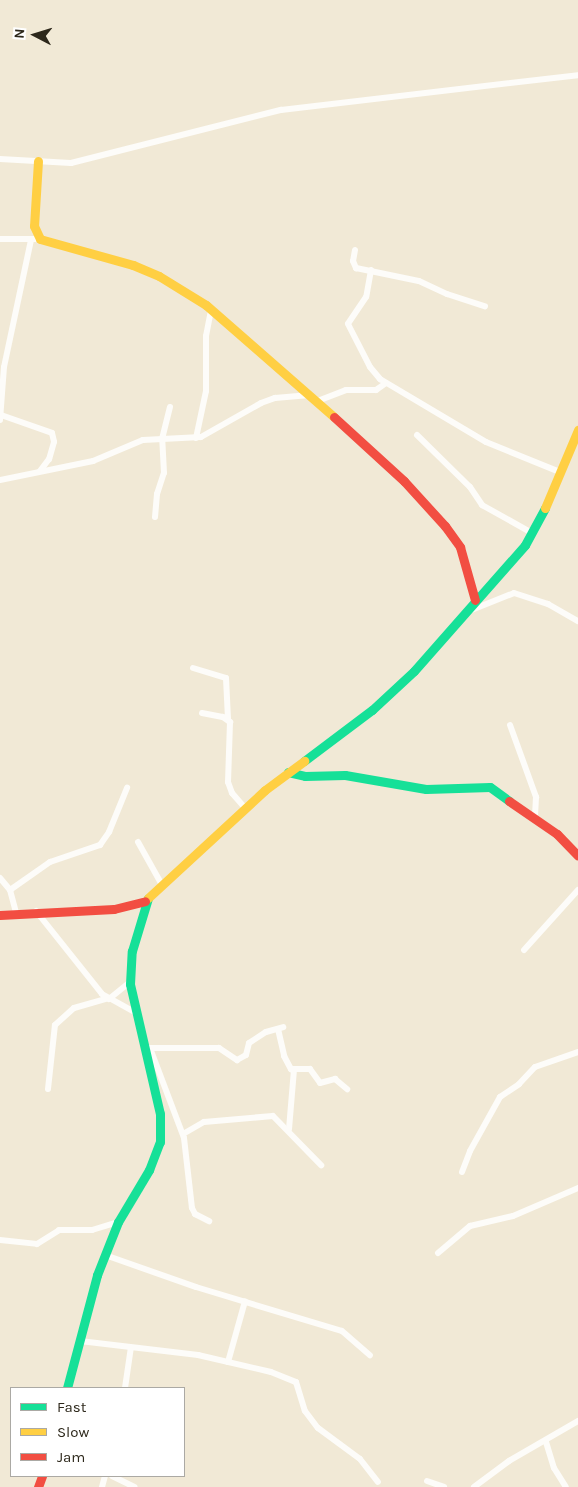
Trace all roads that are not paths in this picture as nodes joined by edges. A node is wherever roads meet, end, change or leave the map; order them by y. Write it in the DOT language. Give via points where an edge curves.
graph roads {
  1 [pos="578,75"];
  2 [pos="0,159"];
  3 [pos="38,161"];
  4 [pos="0,239"];
  5 [pos="36,240"];
  6 [pos="355,250"];
  7 [pos="371,270"];
  8 [pos="485,306"];
  9 [pos="211,310"];
  10 [pos="386,384"];
  11 [pos="307,395"];
  12 [pos="315,402"];
  13 [pos="170,407"];
  14 [pos="0,417"];
  15 [pos="578,430"];
  16 [pos="417,435"];
  17 [pos="196,438"];
  18 [pos="162,439"];
  19 [pos="40,471"];
  20 [pos="560,472"];
  21 [pos="0,480"];
  22 [pos="155,517"];
  23 [pos="532,533"];
  24 [pos="475,600"];
  25 [pos="463,614"];
  26 [pos="578,621"];
  27 [pos="193,668"];
  28 [pos="202,713"];
  29 [pos="228,719"];
  30 [pos="510,726"];
  31 [pos="288,772"];
  32 [pos="127,788"];
  33 [pos="245,808"];
  34 [pos="535,819"];
  35 [pos="138,842"];
  36 [pos="578,856"];
  37 [pos="0,878"];
  38 [pos="162,885"];
  39 [pos="10,890"];
  40 [pos="578,890"];
  41 [pos="145,901"];
  42 [pos="36,911"];
  43 [pos="16,913"];
  44 [pos="0,915"];
  45 [pos="524,950"];
  46 [pos="130,982"];
  47 [pos="108,999"];
  48 [pos="136,1013"];
  49 [pos="148,1048"];
  50 [pos="578,1052"];
  51 [pos="294,1070"];
  52 [pos="48,1089"];
  53 [pos="347,1090"];
  54 [pos="289,1129"];
  55 [pos="183,1134"];
  56 [pos="321,1165"];
  57 [pos="462,1172"];
  58 [pos="578,1188"];
  59 [pos="209,1221"];
  60 [pos="118,1222"];
  61 [pos="0,1240"];
  62 [pos="438,1253"];
  63 [pos="105,1255"];
  64 [pos="244,1301"];
  65 [pos="80,1341"];
  66 [pos="131,1347"];
  67 [pos="370,1355"];
  68 [pos="228,1362"];
  69 [pos="67,1387"];
  70 [pos="125,1387"];
  71 [pos="578,1421"];
  72 [pos="546,1442"];
  73 [pos="114,1477"];
  74 [pos="427,1481"];
  75 [pos="378,1482"];
  76 [pos="135,1487"];
  77 [pos="444,1487"];
  78 [pos="474,1487"];
  79 [pos="566,1487"];
  1 -- 3 [label="street" via="281,110 87,161 60,164"];
  2 -- 3 [label="street"];
  3 -- 5 [label="street"];
  4 -- 5 [label="street"];
  5 -- 9 [label="street" via="133,265 159,276"];
  5 -- 14 [label="street" via="4,367"];
  6 -- 7 [label="street" via="354,267"];
  7 -- 8 [label="street" via="419,281"];
  7 -- 10 [label="street" via="366,297 348,324 370,367"];
  9 -- 11 [label="street" via="259,348"];
  9 -- 17 [label="street" via="206,336 206,390"];
  10 -- 12 [label="street" via="376,390 346,390"];
  10 -- 20 [label="street" via="486,442"];
  11 -- 12 [label="street"];
  11 -- 17 [label="street" via="275,398 261,403"];
  12 -- 24 [label="street" via="404,481 445,526 460,547"];
  13 -- 18 [label="street"];
  14 -- 19 [label="street" via="52,433 52,450"];
  15 -- 20 [label="street"];
  16 -- 23 [label="street" via="470,487 482,505"];
  17 -- 18 [label="street"];
  18 -- 19 [label="street" via="135,442 102,458"];
  18 -- 22 [label="street" via="164,473 158,488"];
  19 -- 21 [label="street"];
  20 -- 23 [label="street"];
  23 -- 24 [label="street" via="512,564"];
  24 -- 25 [label="street"];
  25 -- 26 [label="street" via="514,593 548,604"];
  25 -- 31 [label="street" via="414,671 372,710"];
  27 -- 29 [label="street" via="226,678"];
  28 -- 29 [label="street"];
  29 -- 33 [label="street" via="232,739 228,782 232,793"];
  30 -- 34 [label="street" via="536,797"];
  31 -- 33 [label="street"];
  31 -- 34 [label="street" via="305,776 345,775 426,789 490,787"];
  32 -- 39 [label="street" via="109,832 100,845 50,862"];
  33 -- 38 [label="street"];
  34 -- 36 [label="street"];
  35 -- 38 [label="street"];
  37 -- 39 [label="street"];
  38 -- 41 [label="street"];
  39 -- 43 [label="street"];
  40 -- 45 [label="street"];
  41 -- 42 [label="street" via="114,909"];
  41 -- 46 [label="street" via="137,926"];
  42 -- 43 [label="street"];
  42 -- 47 [label="street"];
  43 -- 44 [label="street"];
  46 -- 47 [label="street"];
  46 -- 48 [label="street"];
  47 -- 48 [label="street"];
  47 -- 52 [label="street" via="74,1008 55,1025"];
  48 -- 49 [label="street"];
  49 -- 51 [label="street" via="219,1048 237,1060 246,1055 249,1044 280,1028 284,1056"];
  49 -- 55 [label="street"];
  49 -- 60 [label="street" via="160,1114 160,1142 149,1170"];
  50 -- 57 [label="street" via="534,1067 500,1097"];
  51 -- 53 [label="street" via="310,1069 320,1083 335,1079"];
  51 -- 54 [label="street"];
  54 -- 55 [label="street" via="273,1116 265,1115 204,1122"];
  54 -- 56 [label="street"];
  55 -- 59 [label="street" via="192,1208"];
  58 -- 62 [label="street" via="513,1216 470,1226"];
  60 -- 61 [label="street" via="92,1230 59,1230 37,1244"];
  60 -- 63 [label="street"];
  63 -- 64 [label="street"];
  63 -- 65 [label="street"];
  64 -- 67 [label="street" via="342,1331"];
  64 -- 68 [label="street"];
  65 -- 66 [label="street"];
  65 -- 69 [label="street"];
  66 -- 68 [label="street"];
  66 -- 70 [label="street"];
  68 -- 75 [label="street" via="271,1372 297,1383 305,1411 318,1428 360,1458"];
  71 -- 72 [label="street"];
  72 -- 78 [label="street" via="509,1461"];
  72 -- 79 [label="street" via="554,1468"];
  73 -- 76 [label="street"];
  74 -- 77 [label="street"];
}
